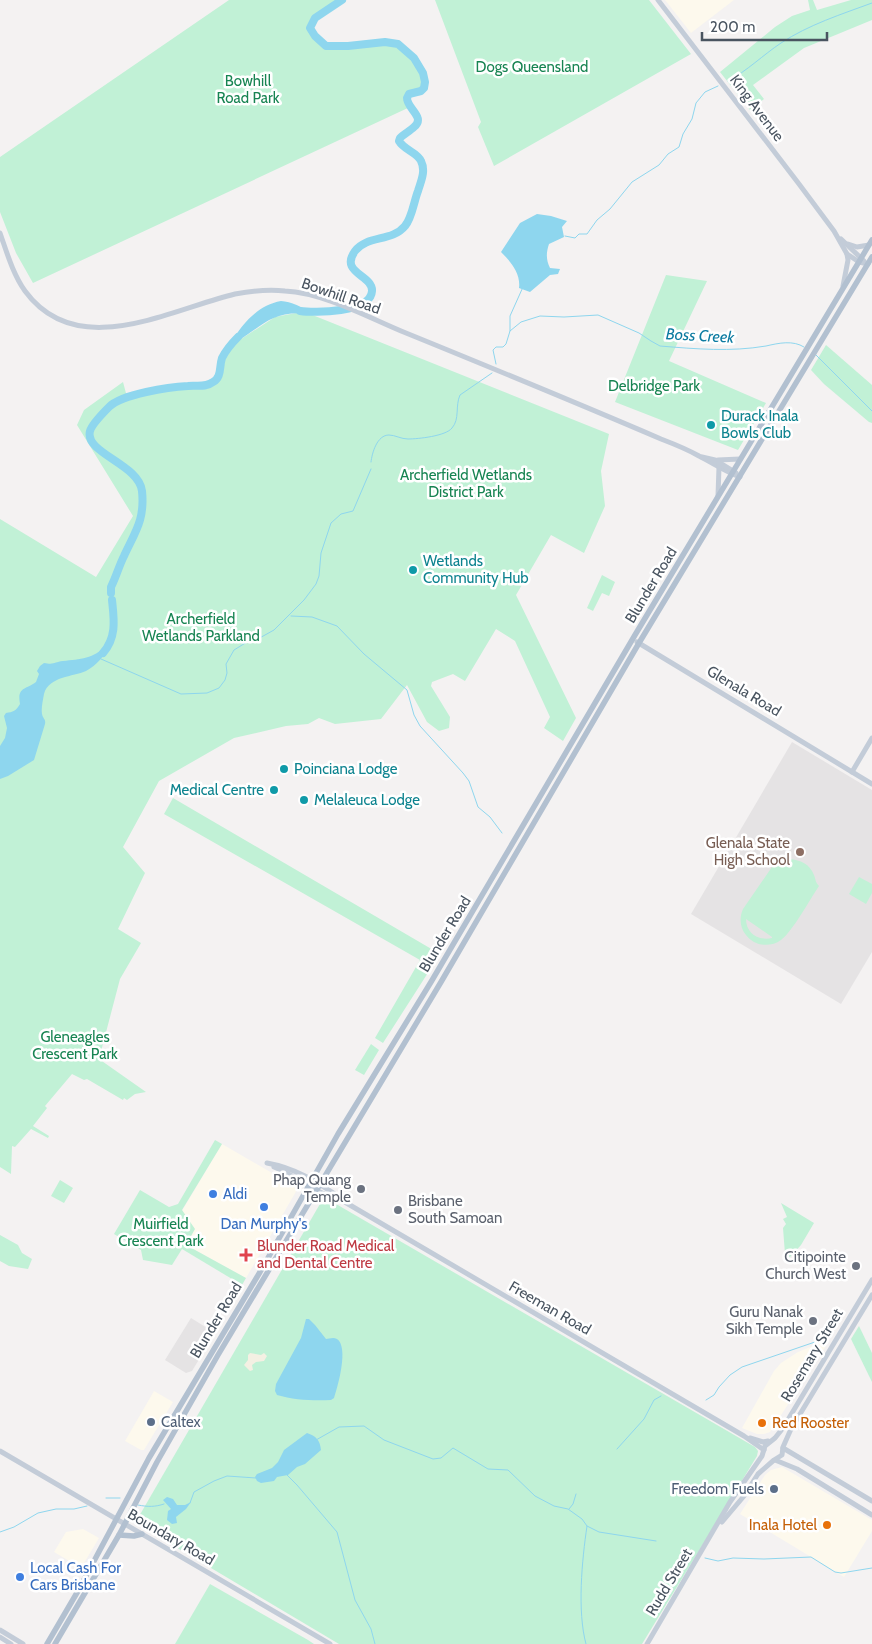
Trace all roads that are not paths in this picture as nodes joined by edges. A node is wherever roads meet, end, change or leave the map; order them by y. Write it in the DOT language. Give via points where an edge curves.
graph roads {
  1 [pos="658,0"];
  2 [pos="834,231"];
  3 [pos="0,234"];
  4 [pos="871,242"];
  5 [pos="846,243"];
  6 [pos="847,254"];
  7 [pos="872,257"];
  8 [pos="860,260"];
  9 [pos="868,264"];
  10 [pos="842,289"];
  11 [pos="701,457"];
  12 [pos="740,459"];
  13 [pos="715,460"];
  14 [pos="718,467"];
  15 [pos="733,472"];
  16 [pos="740,477"];
  17 [pos="718,497"];
  18 [pos="632,640"];
  19 [pos="639,643"];
  20 [pos="872,738"];
  21 [pos="853,771"];
  22 [pos="872,780"];
  23 [pos="872,784"];
  24 [pos="311,1182"];
  25 [pos="318,1187"];
  26 [pos="872,1280"];
  27 [pos="872,1295"];
  28 [pos="846,1323"];
  29 [pos="853,1327"];
  30 [pos="745,1437"];
  31 [pos="770,1441"];
  32 [pos="783,1447"];
  33 [pos="0,1451"];
  34 [pos="764,1451"];
  35 [pos="774,1460"];
  36 [pos="819,1469"];
  37 [pos="814,1479"];
  38 [pos="872,1501"];
  39 [pos="866,1511"];
  40 [pos="872,1515"];
  41 [pos="115,1518"];
  42 [pos="125,1524"];
  43 [pos="713,1532"];
  44 [pos="142,1534"];
  45 [pos="119,1535"];
  46 [pos="0,1630"];
  47 [pos="0,1637"];
  48 [pos="55,1643"];
  49 [pos="11,1644"];
  50 [pos="24,1644"];
  51 [pos="47,1644"];
  52 [pos="330,1644"];
  53 [pos="647,1644"];
  1 -- 2 [label="street, King Avenue"];
  2 -- 5 [label="street, King Avenue"];
  2 -- 6 [label="street, King Avenue"];
  3 -- 11 [label="street, Bowhill Road" via="26,291 44,310 83,326 124,326 252,291 286,291 336,304"];
  4 -- 5 [label="street" via="856,247"];
  4 -- 8 [label="main road, Blunder Road"];
  5 -- 8 [label="street, King Avenue"];
  6 -- 8 [label="street, King Avenue"];
  6 -- 10 [label="street"];
  7 -- 9 [label="main road, Blunder Road"];
  8 -- 9 [label="street, King Avenue"];
  8 -- 10 [label="main road, Blunder Road"];
  9 -- 16 [label="main road, Blunder Road"];
  10 -- 12 [label="main road, Blunder Road"];
  11 -- 13 [label="street, Bowhill Road"];
  11 -- 14 [label="street, Bowhill Road"];
  12 -- 13 [label="street"];
  12 -- 15 [label="main road, Blunder Road"];
  13 -- 15 [label="street, Bowhill Road"];
  14 -- 15 [label="street, Bowhill Road"];
  14 -- 17 [label="street"];
  15 -- 16 [label="street, Bowhill Road"];
  15 -- 17 [label="main road, Blunder Road"];
  16 -- 19 [label="main road, Blunder Road"];
  17 -- 18 [label="main road, Blunder Road"];
  18 -- 19 [label="street, Glenala Road"];
  18 -- 24 [label="main road, Blunder Road"];
  19 -- 21 [label="street, Glenala Road"];
  19 -- 25 [label="main road, Blunder Road"];
  20 -- 21 [label="street"];
  21 -- 22 [label="street, Glenala Road"];
  21 -- 23 [label="street, Glenala Road"];
  24 -- 24 [label="street" via="294,1176 267,1163 294,1169"];
  24 -- 25 [label="street, Freeman Road"];
  24 -- 41 [label="main road, Blunder Road"];
  25 -- 30 [label="street, Freeman Road"];
  25 -- 42 [label="main road, Blunder Road" via="156,1462"];
  26 -- 28 [label="street, Rosemary Street"];
  27 -- 29 [label="street, Rosemary Street"];
  28 -- 29 [label="street"];
  28 -- 31 [label="street, Rosemary Street" via="783,1428"];
  29 -- 32 [label="street, Rosemary Street" via="791,1428"];
  30 -- 31 [label="street, Freeman Road"];
  30 -- 34 [label="street, Freeman Road"];
  31 -- 32 [label="street"];
  31 -- 34 [label="street"];
  32 -- 35 [label="street" via="782,1455"];
  32 -- 36 [label="street"];
  33 -- 41 [label="street, Boundary Road"];
  34 -- 35 [label="street"];
  34 -- 43 [label="street, Rudd Street"];
  35 -- 37 [label="street"];
  35 -- 43 [label="street, Rudd Street" via="758,1474"];
  36 -- 37 [label="street"];
  36 -- 38 [label="street"];
  37 -- 39 [label="street"];
  38 -- 39 [label="street"];
  39 -- 40 [label="street"];
  41 -- 42 [label="street, Boundary Road"];
  41 -- 51 [label="main road, Blunder Road"];
  42 -- 44 [label="street, Boundary Road"];
  42 -- 45 [label="main road, Blunder Road"];
  43 -- 53 [label="street, Rudd Street"];
  44 -- 45 [label="main road"];
  44 -- 52 [label="street, Boundary Road"];
  45 -- 48 [label="main road, Blunder Road"];
  46 -- 50 [label="street"];
  47 -- 49 [label="street"];
}
